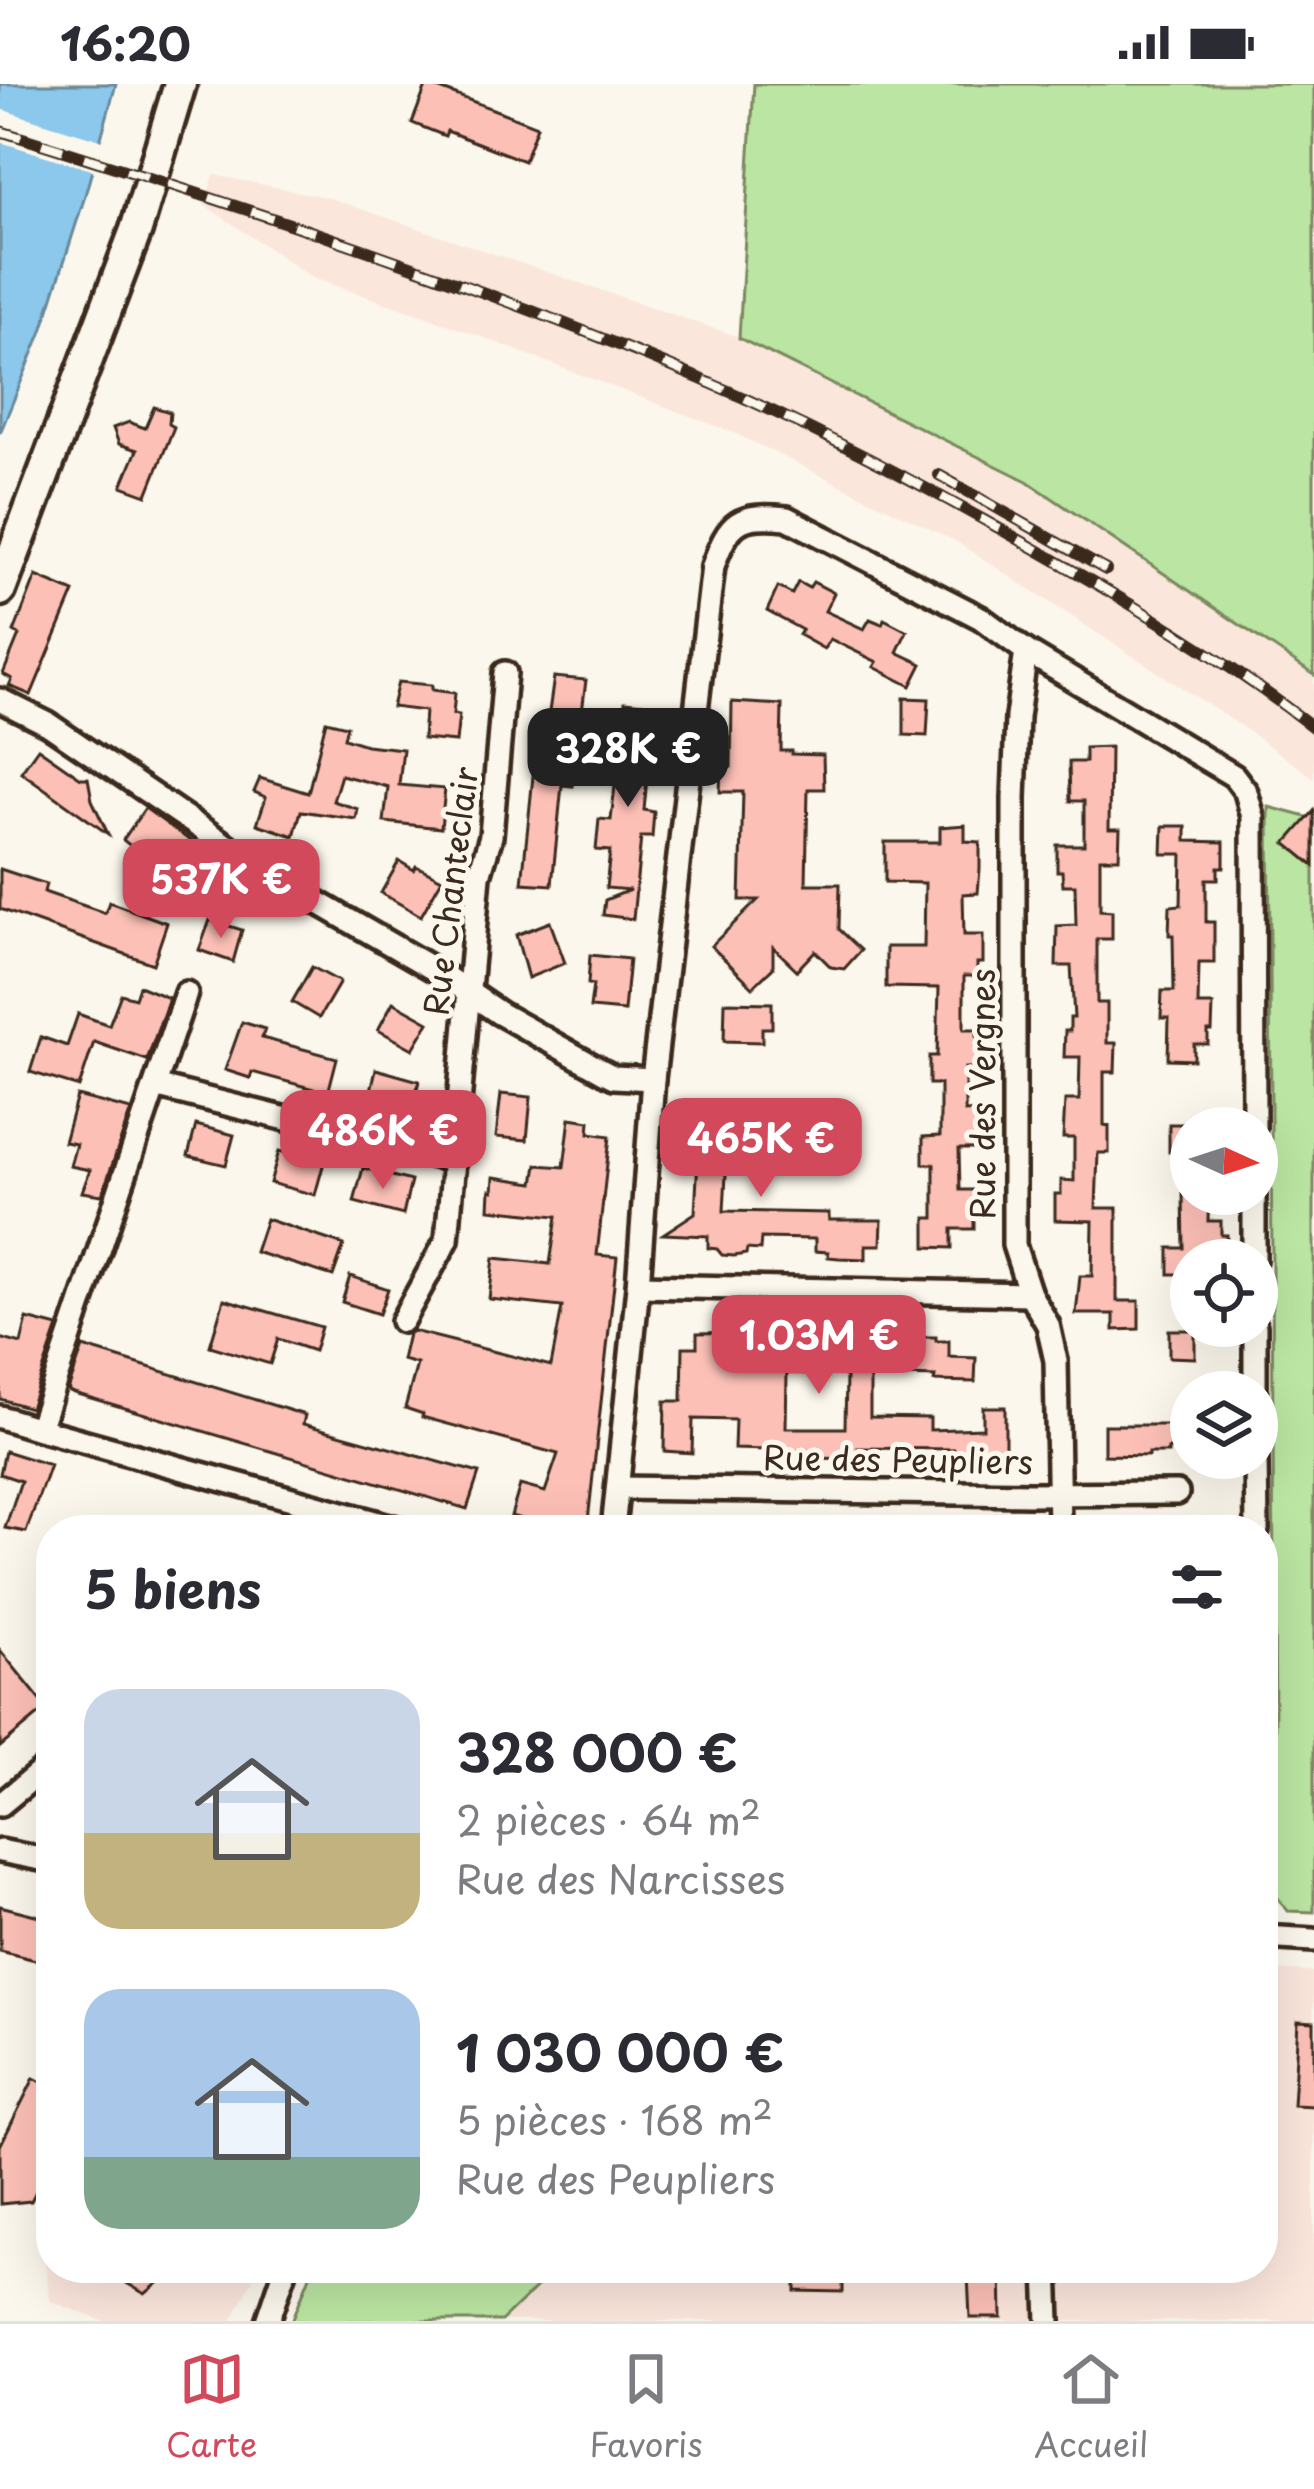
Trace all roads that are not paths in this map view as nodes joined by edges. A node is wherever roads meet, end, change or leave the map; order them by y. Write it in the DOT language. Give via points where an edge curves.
graph roads {
  1 [pos="180,84"];
  2 [pos="0,590"];
  3 [pos="1026,651"];
  4 [pos="506,673"];
  5 [pos="0,700"];
  6 [pos="469,992"];
  7 [pos="186,993"];
  8 [pos="653,1079"];
  9 [pos="155,1086"];
  10 [pos="1254,1107"];
  11 [pos="454,1161"];
  12 [pos="638,1286"];
  13 [pos="1030,1294"];
  14 [pos="401,1321"];
  15 [pos="0,1417"];
  16 [pos="39,1429"];
  17 [pos="1256,1479"];
  18 [pos="617,1488"];
  19 [pos="1059,1492"];
  20 [pos="1178,1493"];
  21 [pos="352,1515"];
  22 [pos="614,1515"];
  23 [pos="1059,1515"];
  24 [pos="1257,1515"];
  25 [pos="36,1775"];
  26 [pos="0,1805"];
  27 [pos="0,1851"];
  28 [pos="36,1858"];
  29 [pos="1278,1938"];
  30 [pos="1314,1940"];
  31 [pos="281,2283"];
  32 [pos="1048,2283"];
  33 [pos="268,2321"];
  34 [pos="1049,2321"];
  1 -- 2 [label="main road" via="136,230"];
  3 -- 8 [label="street" via="788,518 757,515 722,540 712,566"];
  3 -- 10 [label="street" via="1234,776 1246,792 1253,817"];
  3 -- 13 [label="street, Rue des Vergnes" via="1014,798 1014,1245"];
  4 -- 6 [label="street, Rue Chanteclair"];
  5 -- 6 [label="street"];
  6 -- 8 [label="street" via="614,1077"];
  6 -- 11 [label="street, Rue Chanteclair"];
  7 -- 9 [label="street"];
  8 -- 12 [label="street"];
  9 -- 11 [label="street"];
  9 -- 16 [label="street"];
  11 -- 14 [label="street, Rue Chanteclair" via="447,1240"];
  12 -- 13 [label="street"];
  12 -- 18 [label="street"];
  13 -- 19 [label="street, Rue des Vergnes" via="1056,1361"];
  15 -- 16 [label="street"];
  16 -- 21 [label="street"];
  17 -- 24 [label="street"];
  18 -- 19 [label="street, Rue des Peupliers"];
  18 -- 22 [label="street"];
  19 -- 20 [label="street, Rue des Peupliers"];
  19 -- 23 [label="street, Rue des Vergnes"];
  25 -- 26 [label="street"];
  27 -- 28 [label="street"];
  29 -- 30 [label="street"];
  31 -- 33 [label="street"];
  32 -- 34 [label="street"];
}
